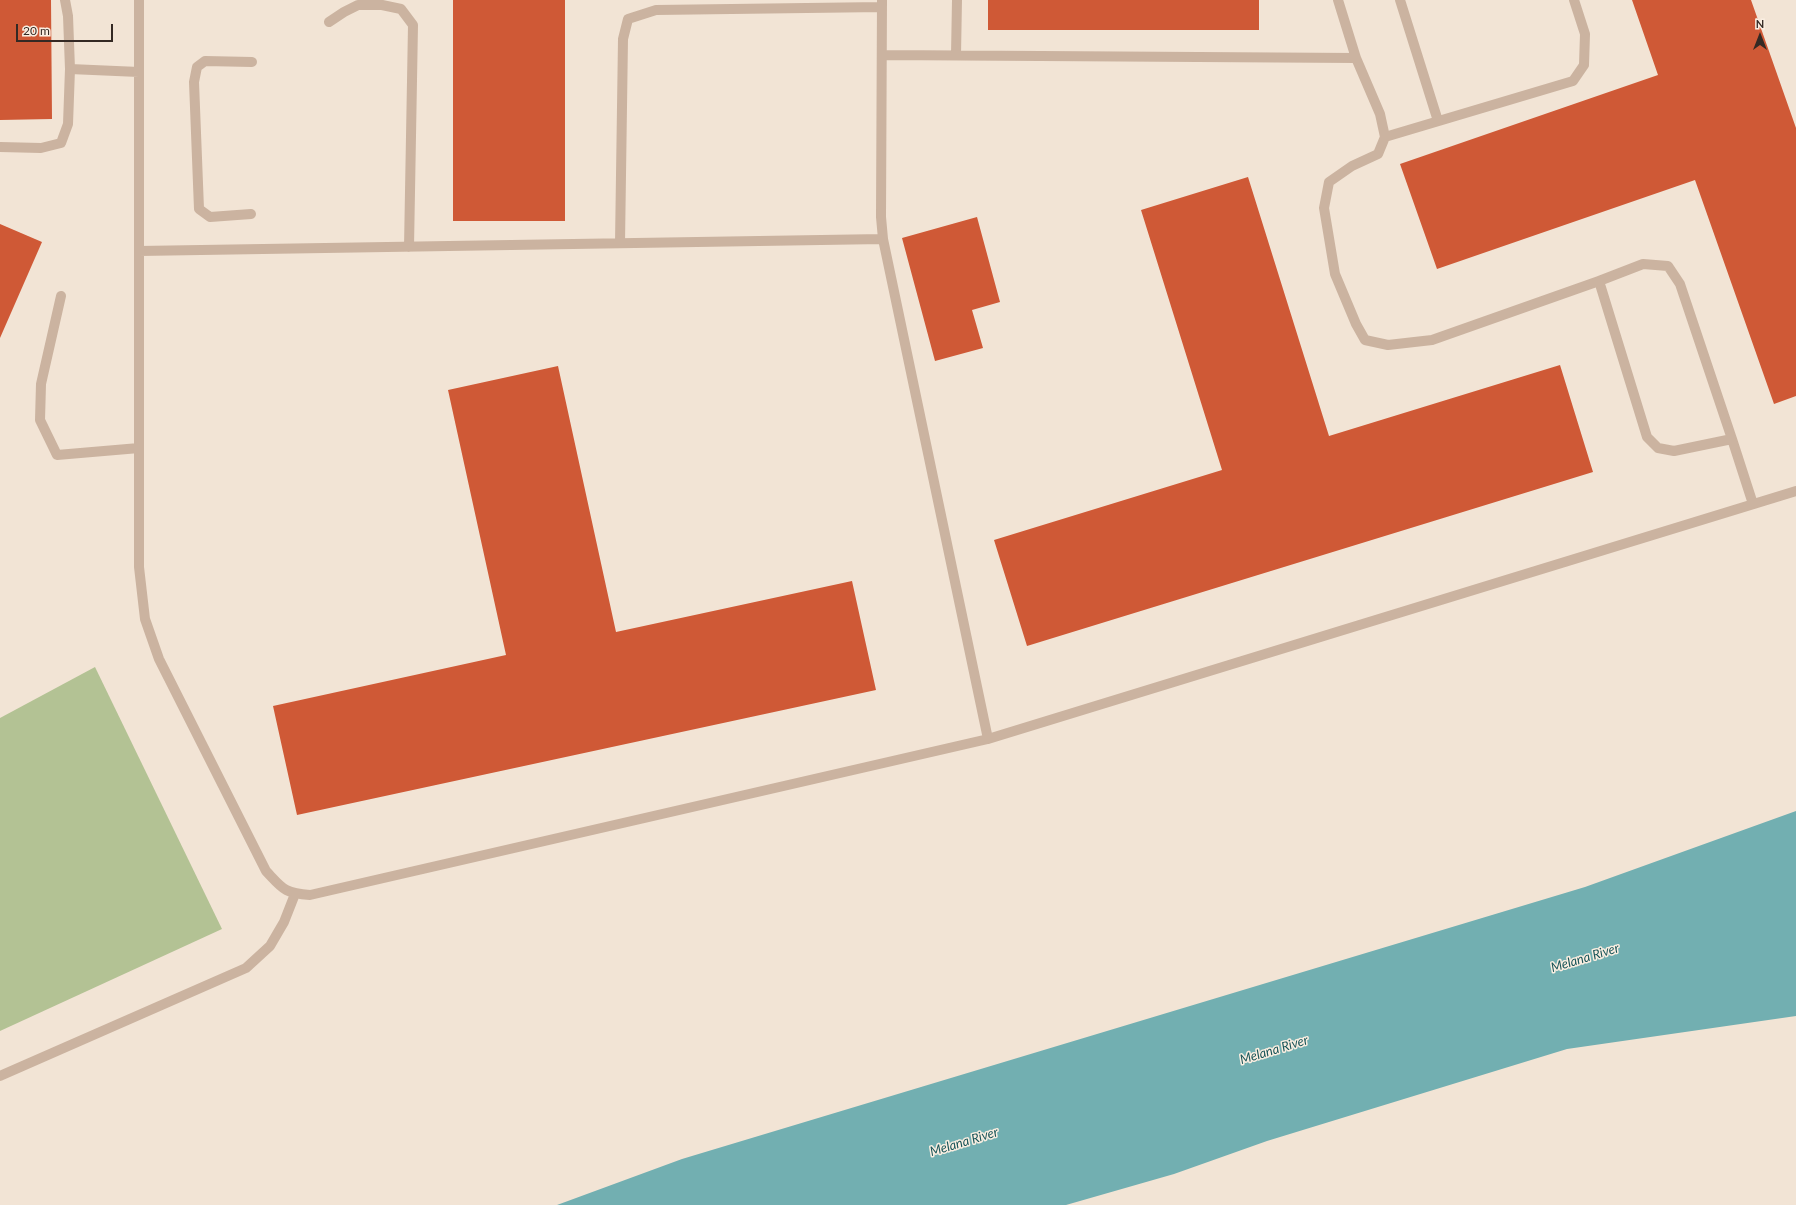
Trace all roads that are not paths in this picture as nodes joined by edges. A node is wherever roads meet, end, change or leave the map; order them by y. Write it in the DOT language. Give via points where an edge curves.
graph roads {
  1 [pos="65,0"];
  2 [pos="139,0"];
  3 [pos="957,0"];
  4 [pos="1338,0"];
  5 [pos="1400,0"];
  6 [pos="1574,0"];
  7 [pos="882,4"];
  8 [pos="329,22"];
  9 [pos="882,55"];
  10 [pos="956,56"];
  11 [pos="1356,58"];
  12 [pos="252,62"];
  13 [pos="70,69"];
  14 [pos="140,72"];
  15 [pos="1438,121"];
  16 [pos="1385,137"];
  17 [pos="0,147"];
  18 [pos="251,214"];
  19 [pos="883,239"];
  20 [pos="620,243"];
  21 [pos="409,247"];
  22 [pos="140,251"];
  23 [pos="1598,281"];
  24 [pos="61,296"];
  25 [pos="1732,440"];
  26 [pos="140,448"];
  27 [pos="1796,491"];
  28 [pos="1753,504"];
  29 [pos="988,740"];
  30 [pos="295,894"];
  31 [pos="0,1076"];
  1 -- 13 [label="lane"];
  2 -- 14 [label="lane"];
  3 -- 10 [label="lane"];
  4 -- 11 [label="lane"];
  5 -- 15 [label="lane"];
  6 -- 15 [label="lane" via="1585,34 1584,65 1572,81"];
  7 -- 9 [label="lane"];
  7 -- 20 [label="lane" via="656,10 628,19 623,39"];
  8 -- 21 [label="lane" via="358,5 382,5 401,9 413,25"];
  9 -- 10 [label="lane"];
  9 -- 19 [label="lane"];
  10 -- 11 [label="lane"];
  11 -- 16 [label="lane" via="1380,114"];
  12 -- 18 [label="lane" via="205,61 197,67 194,82 199,209 210,217"];
  13 -- 14 [label="lane"];
  13 -- 17 [label="lane" via="68,124 61,143 41,148"];
  14 -- 22 [label="lane"];
  15 -- 16 [label="lane"];
  16 -- 23 [label="lane" via="1378,154 1352,166 1329,182 1324,208 1335,274 1356,324 1366,340 1388,345 1432,340"];
  19 -- 20 [label="lane"];
  19 -- 29 [label="lane"];
  20 -- 21 [label="lane"];
  21 -- 22 [label="lane"];
  22 -- 26 [label="lane"];
  23 -- 25 [label="lane" via="1647,437 1658,448 1674,451"];
  23 -- 25 [label="lane" via="1643,264 1668,266 1680,284"];
  24 -- 26 [label="lane" via="41,384 40,420 57,455"];
  25 -- 28 [label="lane"];
  26 -- 30 [label="lane" via="140,567 145,619 159,659 266,871 283,890"];
  27 -- 28 [label="lane"];
  28 -- 29 [label="lane"];
  29 -- 30 [label="lane" via="310,895"];
  30 -- 31 [label="lane" via="284,922 270,946 246,968"];
}
